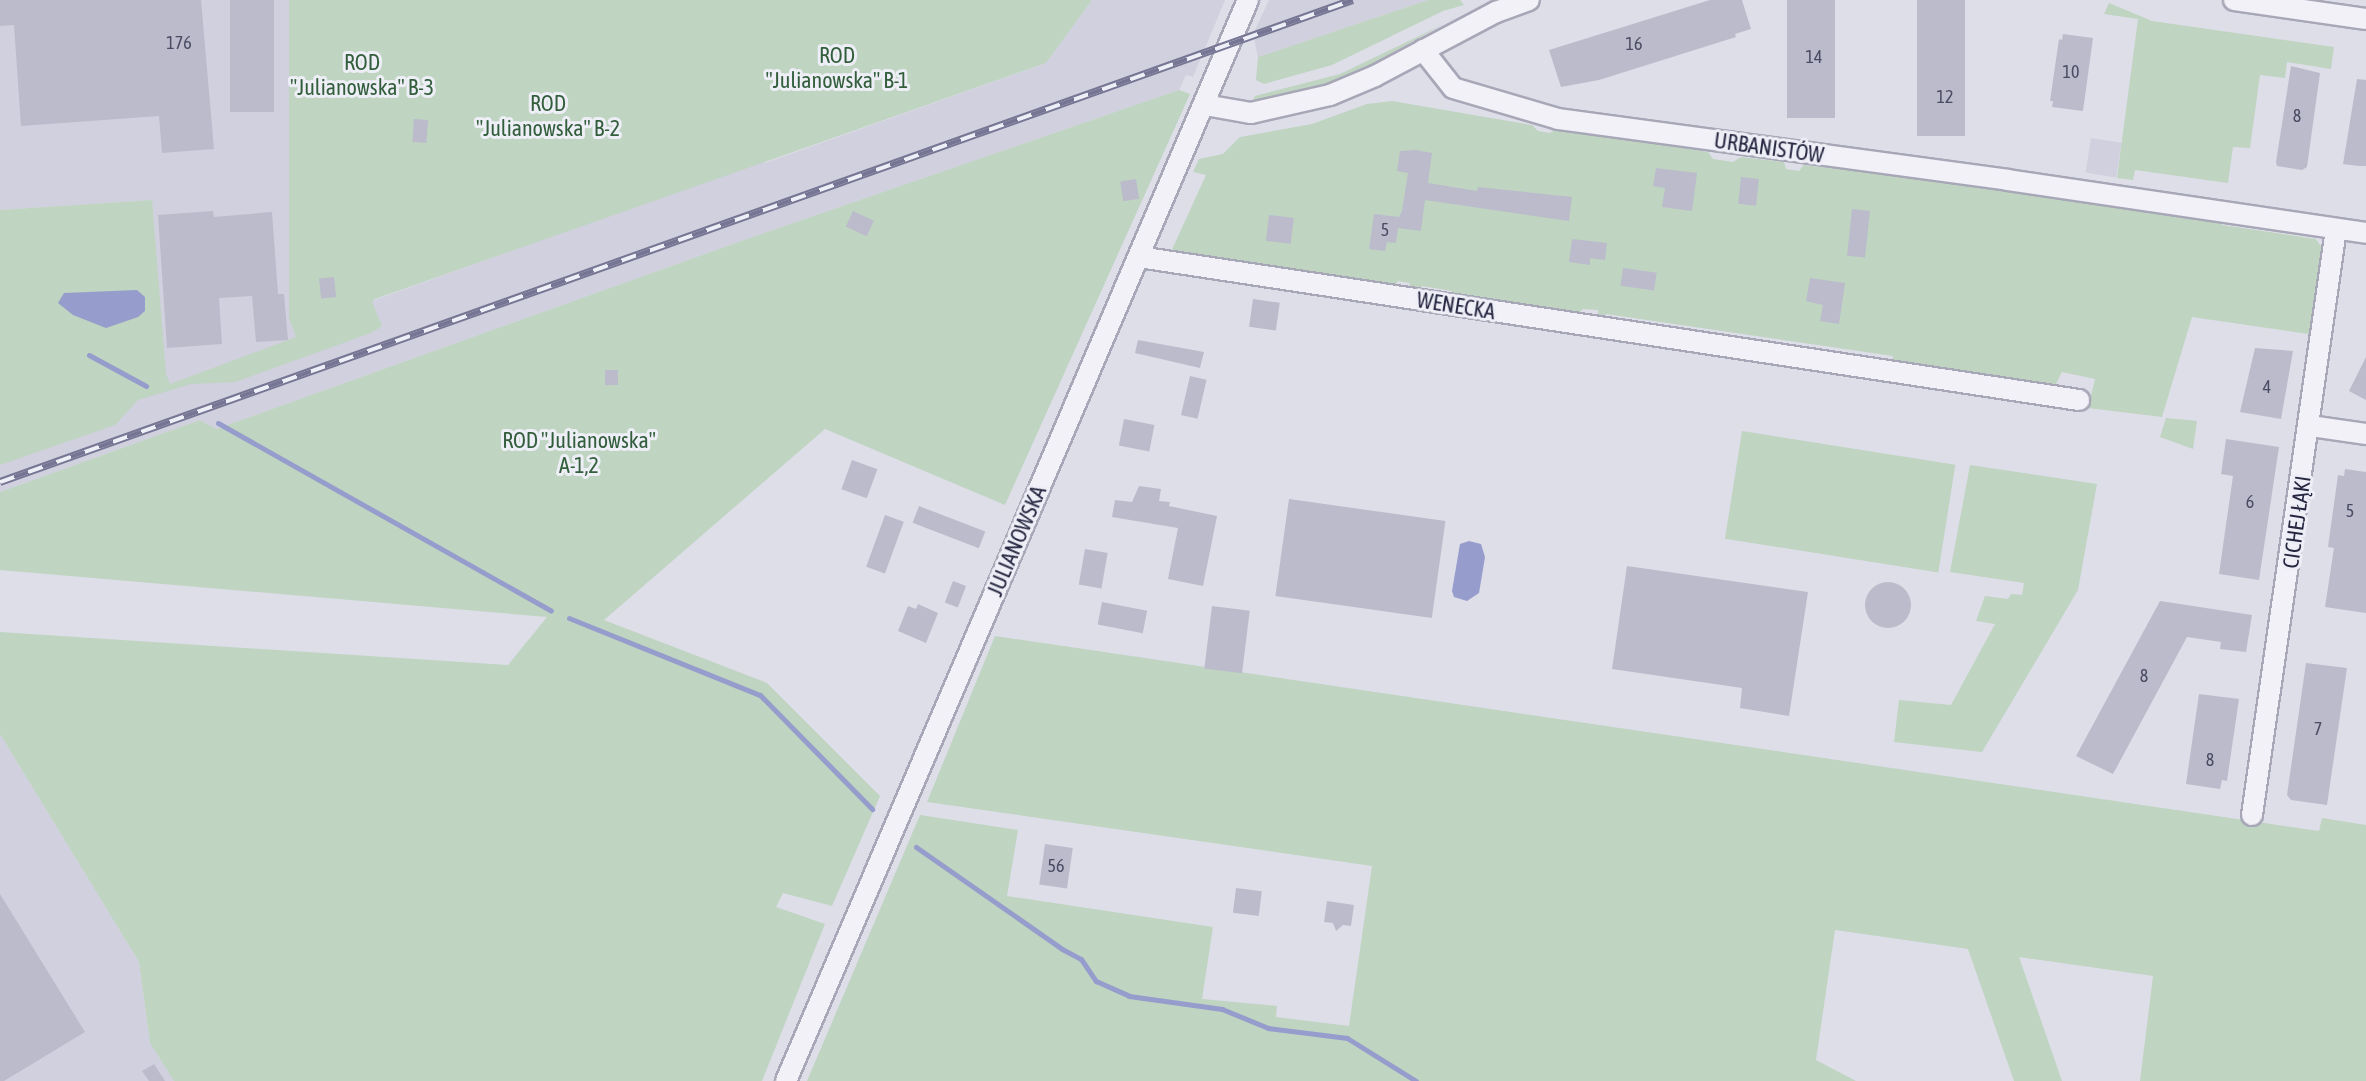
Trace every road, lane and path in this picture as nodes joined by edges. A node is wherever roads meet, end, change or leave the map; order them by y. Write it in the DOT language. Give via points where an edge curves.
graph roads {
  1 [pos="1248,0"];
  2 [pos="1529,0"];
  3 [pos="2234,0"];
  4 [pos="2366,19"];
  5 [pos="1423,50"];
  6 [pos="1205,105"];
  7 [pos="2336,229"];
  8 [pos="2366,233"];
  9 [pos="1139,257"];
  10 [pos="2079,400"];
  11 [pos="2311,426"];
  12 [pos="2366,434"];
  13 [pos="2252,815"];
  14 [pos="786,1081"];
  1 -- 6 [label="street, JULIANOWSKA"];
  2 -- 5 [label="street"];
  3 -- 4 [label="street"];
  5 -- 6 [label="street" via="1354,86 1292,106 1251,113"];
  5 -- 7 [label="street, URBANISTÓW" via="1453,88 1558,119"];
  6 -- 9 [label="street, JULIANOWSKA"];
  7 -- 8 [label="street, URBANISTÓW"];
  7 -- 11 [label="street, CICHEJ ŁĄKI"];
  9 -- 10 [label="street, WENECKA"];
  9 -- 14 [label="street, JULIANOWSKA"];
  11 -- 12 [label="street"];
  11 -- 13 [label="street, CICHEJ ŁĄKI"];
}
